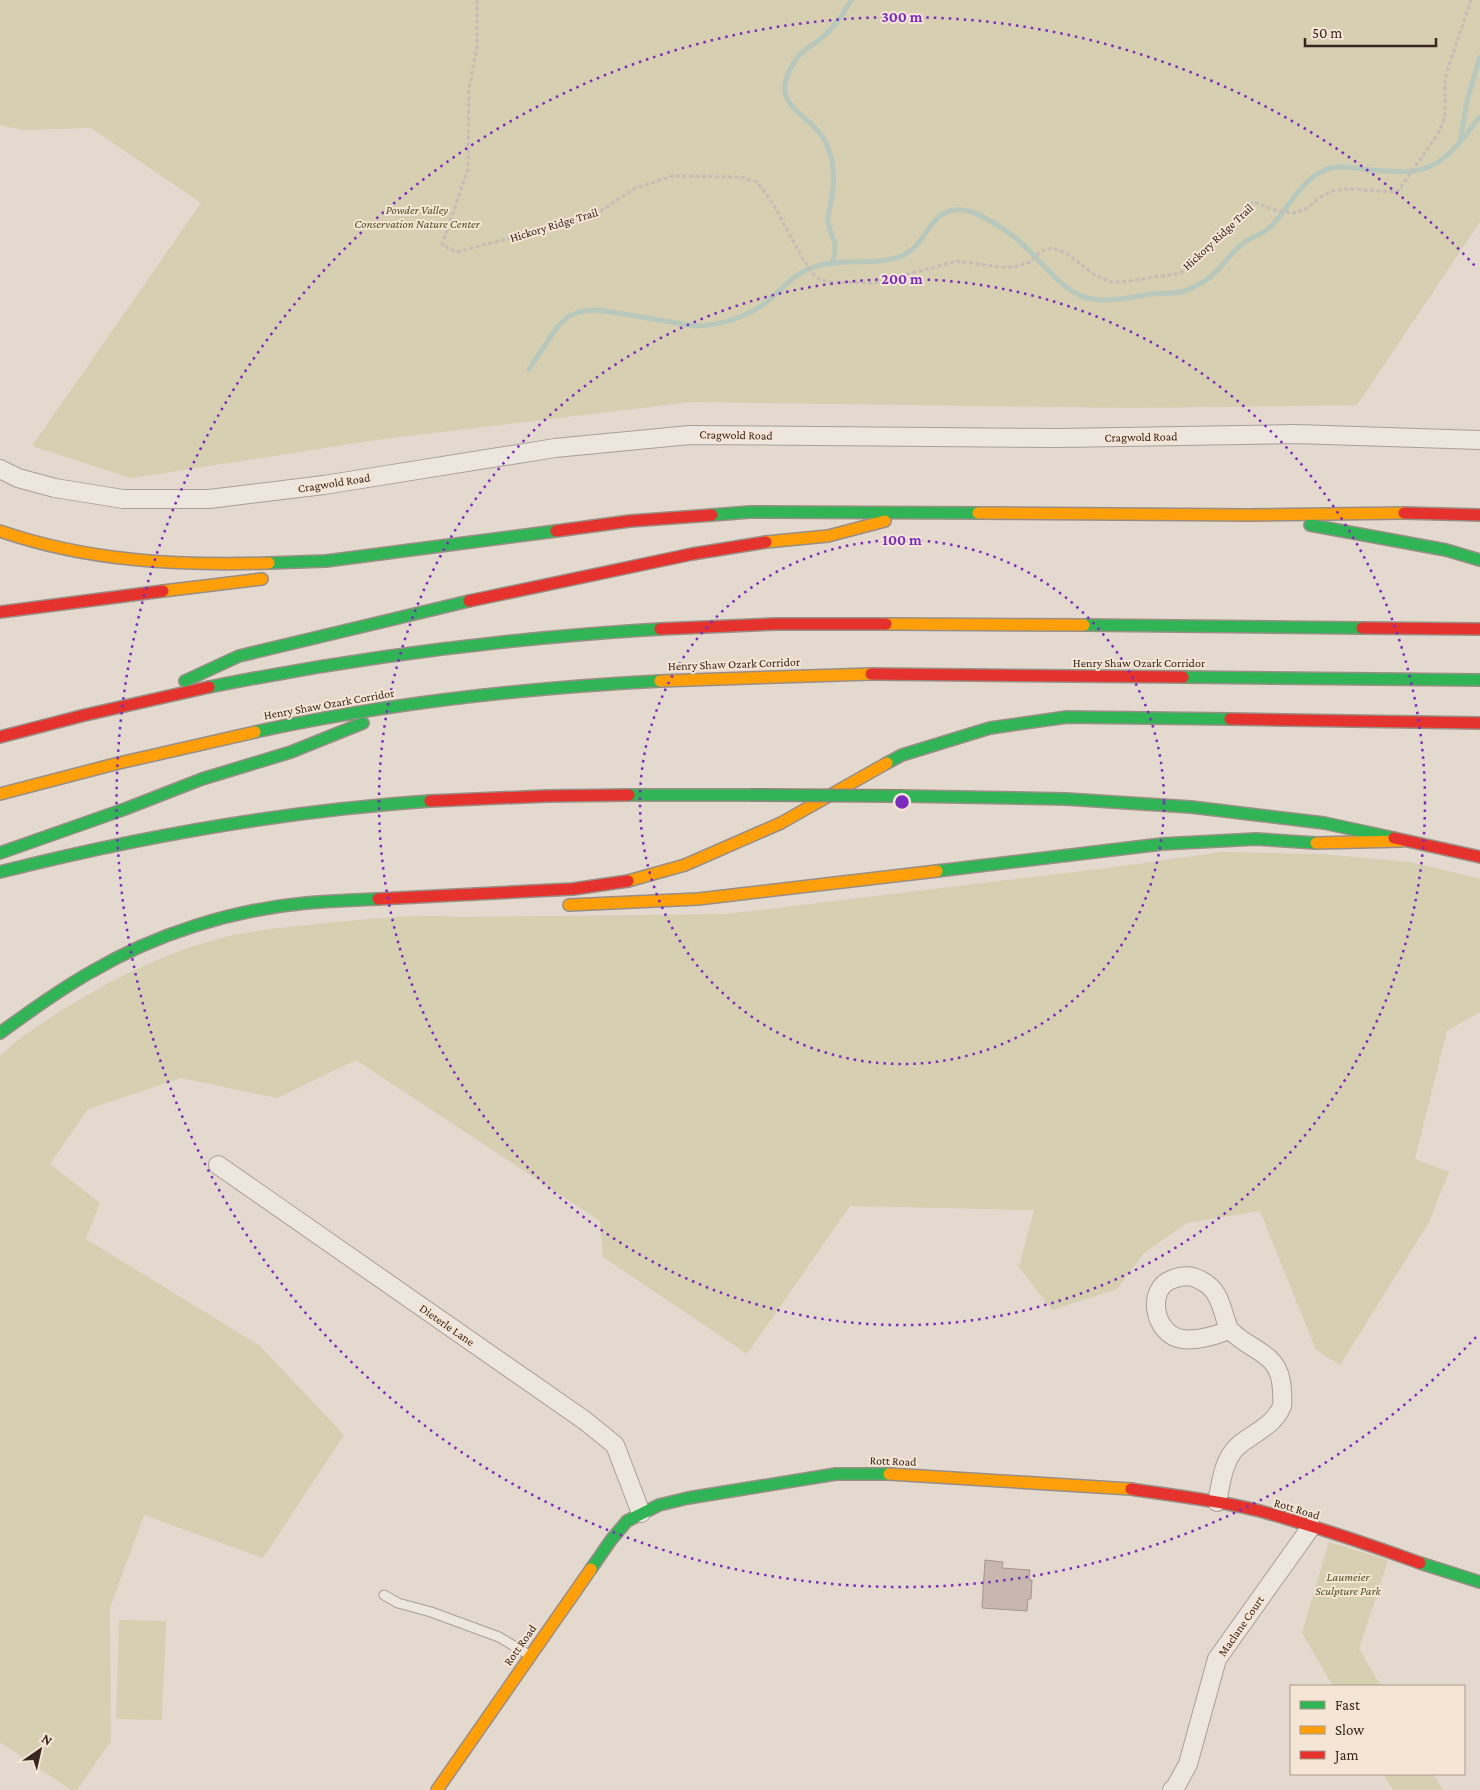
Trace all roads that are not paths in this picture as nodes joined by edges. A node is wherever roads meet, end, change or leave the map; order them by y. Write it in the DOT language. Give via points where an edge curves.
graph roads {
  1 [pos="1480,440"];
  2 [pos="0,469"];
  3 [pos="921,512"];
  4 [pos="1249,515"];
  5 [pos="1480,515"];
  6 [pos="0,531"];
  7 [pos="1480,560"];
  8 [pos="326,561"];
  9 [pos="0,612"];
  10 [pos="1480,629"];
  11 [pos="1480,680"];
  12 [pos="140,701"];
  13 [pos="414,703"];
  14 [pos="1480,723"];
  15 [pos="0,737"];
  16 [pos="0,794"];
  17 [pos="1402,841"];
  18 [pos="0,853"];
  19 [pos="1480,857"];
  20 [pos="0,872"];
  21 [pos="422,898"];
  22 [pos="511,904"];
  23 [pos="557,905"];
  24 [pos="0,1033"];
  25 [pos="218,1165"];
  26 [pos="1230,1330"];
  27 [pos="1217,1502"];
  28 [pos="641,1513"];
  29 [pos="1311,1527"];
  30 [pos="1480,1582"];
  31 [pos="384,1595"];
  32 [pos="529,1655"];
  33 [pos="437,1790"];
  34 [pos="1172,1790"];
  1 -- 2 [label="street, Cragwold Road" via="1295,434 1049,438 690,434 555,448 324,485 209,499 123,499 56,488 18,478"];
  3 -- 4 [label="main road"];
  3 -- 8 [label="main road" via="750,512 630,521"];
  3 -- 12 [label="main road" via="828,536 780,540 620,568 350,629 239,656"];
  4 -- 5 [label="main road" via="1384,512"];
  4 -- 7 [label="main road" via="1446,550"];
  6 -- 8 [label="main road" via="80,552 145,561 210,565"];
  8 -- 9 [label="main road" via="261,579"];
  10 -- 12 [label="main road" via="884,624 694,627 521,640 407,653"];
  11 -- 13 [label="main road, Henry Shaw Ozark Corridor" via="795,675 598,684"];
  12 -- 15 [label="main road"];
  13 -- 16 [label="main road, Henry Shaw Ozark Corridor" via="292,724"];
  13 -- 18 [label="main road" via="291,752 202,779"];
  14 -- 21 [label="main road" via="1143,716 1067,718 990,728 902,755 781,823 685,865 626,882 574,889"];
  17 -- 19 [label="main road"];
  17 -- 20 [label="main road, bridge" via="1324,823 1191,807 1066,799 750,794 548,796 411,802 267,817 118,843"];
  17 -- 23 [label="main road" via="1256,839 1162,844 737,895"];
  21 -- 22 [label="main road"];
  21 -- 24 [label="main road" via="305,903 259,910 177,932 92,971"];
  25 -- 28 [label="street, Dieterle Lane" via="576,1414 615,1445"];
  26 -- 27 [label="street" via="1269,1358 1282,1377 1282,1405 1268,1425 1236,1447 1225,1465"];
  27 -- 28 [label="main road, Rott Road" via="1074,1485 896,1474 836,1474 688,1498"];
  27 -- 29 [label="main road, Rott Road"];
  28 -- 32 [label="main road, Rott Road" via="627,1522 611,1540"];
  29 -- 30 [label="main road, Rott Road"];
  29 -- 34 [label="street, Maclane Court" via="1217,1659 1188,1764"];
  31 -- 32 [label="lane" via="398,1603 499,1637"];
  32 -- 33 [label="main road, Rott Road"];
}
